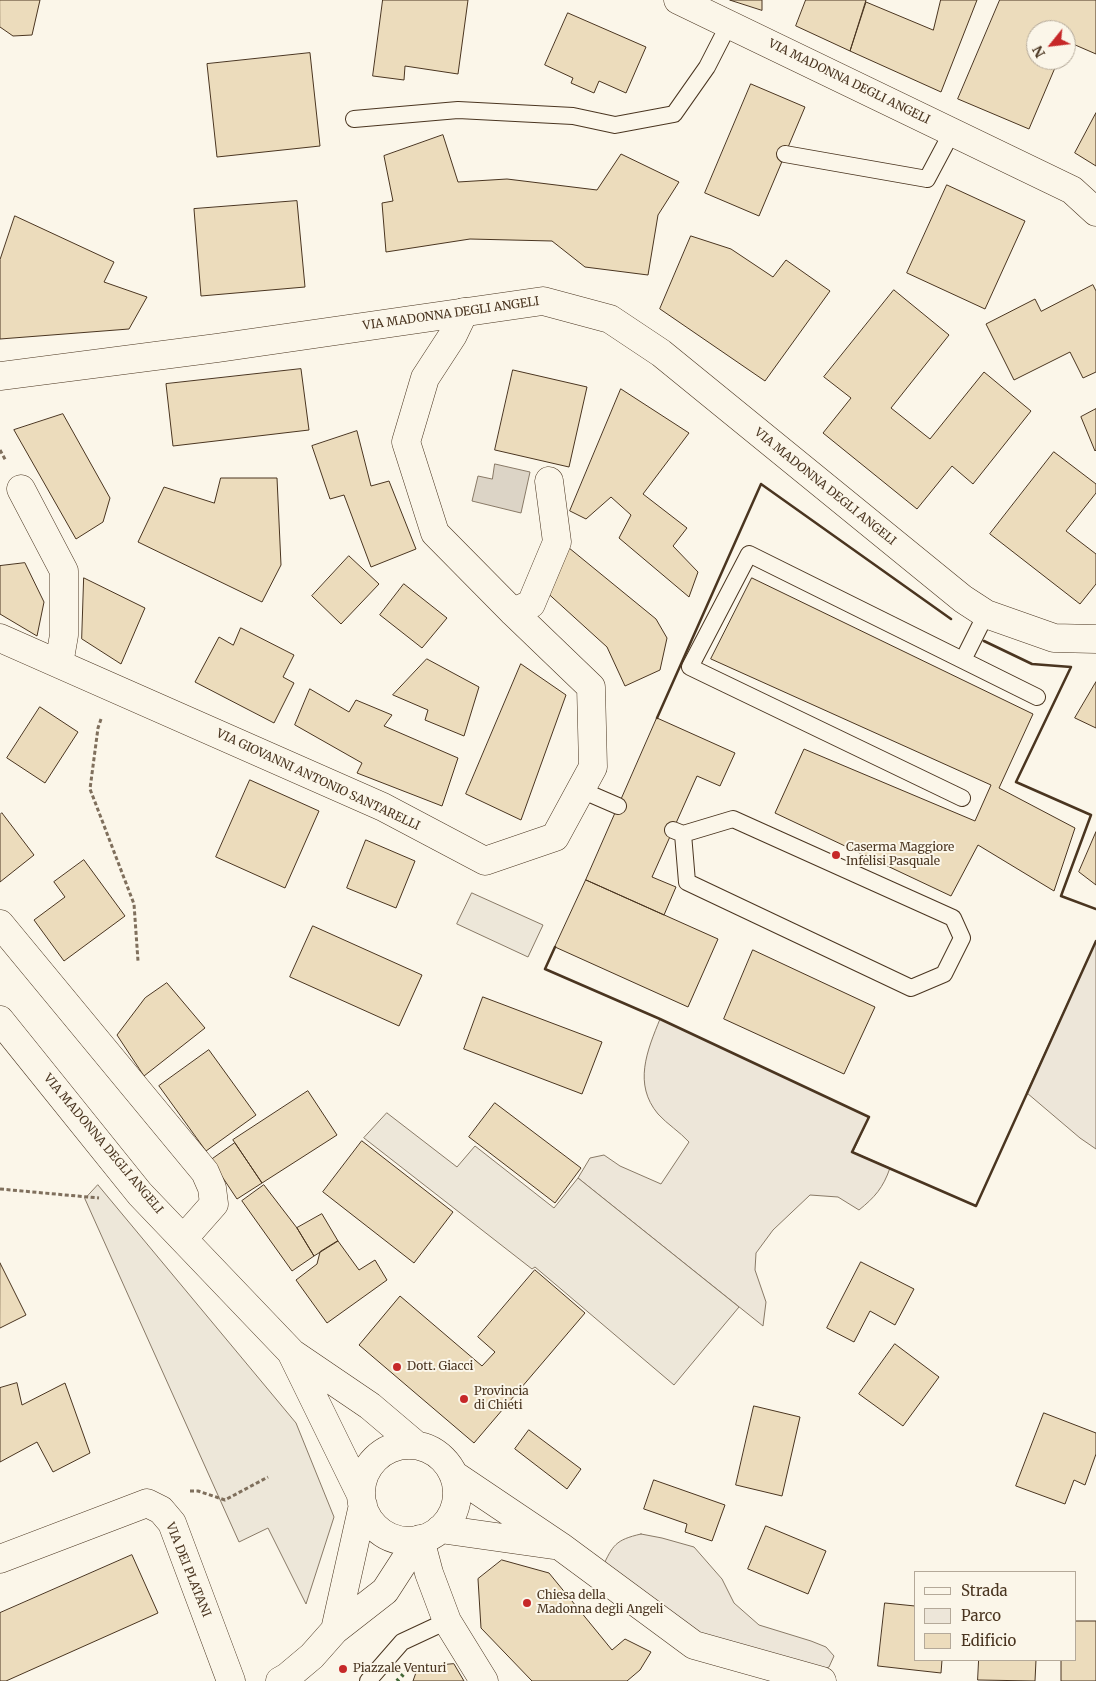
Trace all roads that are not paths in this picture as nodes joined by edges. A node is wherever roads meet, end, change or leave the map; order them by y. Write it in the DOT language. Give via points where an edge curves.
graph roads {
  1 [pos="678,0"];
  2 [pos="729,24"];
  3 [pos="354,119"];
  4 [pos="952,132"];
  5 [pos="785,154"];
  6 [pos="1096,212"];
  7 [pos="464,312"];
  8 [pos="0,376"];
  9 [pos="549,481"];
  10 [pos="21,489"];
  11 [pos="513,612"];
  12 [pos="986,614"];
  13 [pos="0,638"];
  14 [pos="1096,638"];
  15 [pos="963,660"];
  16 [pos="59,664"];
  17 [pos="1037,697"];
  18 [pos="581,790"];
  19 [pos="962,798"];
  20 [pos="618,806"];
  21 [pos="678,832"];
  22 [pos="0,924"];
  23 [pos="0,1020"];
  24 [pos="184,1238"];
  25 [pos="292,1353"];
  26 [pos="416,1445"];
  27 [pos="453,1474"];
  28 [pos="362,1500"];
  29 [pos="426,1536"];
  30 [pos="560,1546"];
  31 [pos="0,1559"];
  32 [pos="447,1621"];
  33 [pos="335,1630"];
  34 [pos="231,1681"];
  35 [pos="280,1681"];
  36 [pos="368,1681"];
  37 [pos="484,1681"];
  38 [pos="822,1681"];
  1 -- 2 [label="street, VIA MADONNA DEGLI ANGELI"];
  2 -- 3 [label="lane" via="708,67 674,114 615,125 573,116 458,110"];
  2 -- 4 [label="street, VIA MADONNA DEGLI ANGELI"];
  4 -- 5 [label="lane" via="927,179"];
  4 -- 6 [label="street, VIA MADONNA DEGLI ANGELI" via="1072,190"];
  7 -- 8 [label="street, VIA MADONNA DEGLI ANGELI"];
  7 -- 11 [label="street, VIA GIOVANNI ANTONIO SANTARELLI" via="425,378 406,442 435,533"];
  7 -- 12 [label="street, VIA MADONNA DEGLI ANGELI" via="542,301 610,319 661,353 963,599"];
  9 -- 11 [label="street" via="557,542 531,604"];
  10 -- 16 [label="street" via="64,571 64,636"];
  11 -- 18 [label="street, VIA GIOVANNI ANTONIO SANTARELLI" via="591,687 593,767"];
  12 -- 14 [label="street, VIA MADONNA DEGLI ANGELI" via="1054,638"];
  12 -- 15 [label="lane"];
  13 -- 16 [label="street, VIA GIOVANNI ANTONIO SANTARELLI"];
  15 -- 17 [label="lane"];
  15 -- 19 [label="lane" via="749,554 690,667"];
  16 -- 18 [label="street, VIA GIOVANNI ANTONIO SANTARELLI" via="383,807 485,861 556,837"];
  18 -- 20 [label="lane"];
  21 -- 21 [label="lane" via="687,882 911,988 944,974 962,938 953,918 732,819"];
  22 -- 24 [label="street" via="205,1172 214,1204"];
  23 -- 24 [label="street, VIA MADONNA DEGLI ANGELI" via="140,1194"];
  24 -- 25 [label="street, VIA MADONNA DEGLI ANGELI"];
  25 -- 26 [label="street" via="370,1406"];
  25 -- 28 [label="street"];
  26 -- 27 [label="street" via="441,1457"];
  26 -- 28 [label="street" via="391,1448 375,1459 363,1480"];
  27 -- 29 [label="street" via="456,1499 452,1513"];
  27 -- 30 [label="street"];
  28 -- 29 [label="street" via="368,1517 386,1535 407,1540"];
  28 -- 33 [label="street"];
  29 -- 30 [label="street"];
  29 -- 32 [label="street" via="429,1573"];
  29 -- 33 [label="street" via="385,1591"];
  30 -- 38 [label="street" via="694,1645"];
  31 -- 34 [label="street, VIA DEI PLATANI" via="147,1503 161,1510 172,1523"];
  32 -- 36 [label="lane" via="402,1642"];
  32 -- 37 [label="street"];
  33 -- 35 [label="street" via="312,1656"];
}
